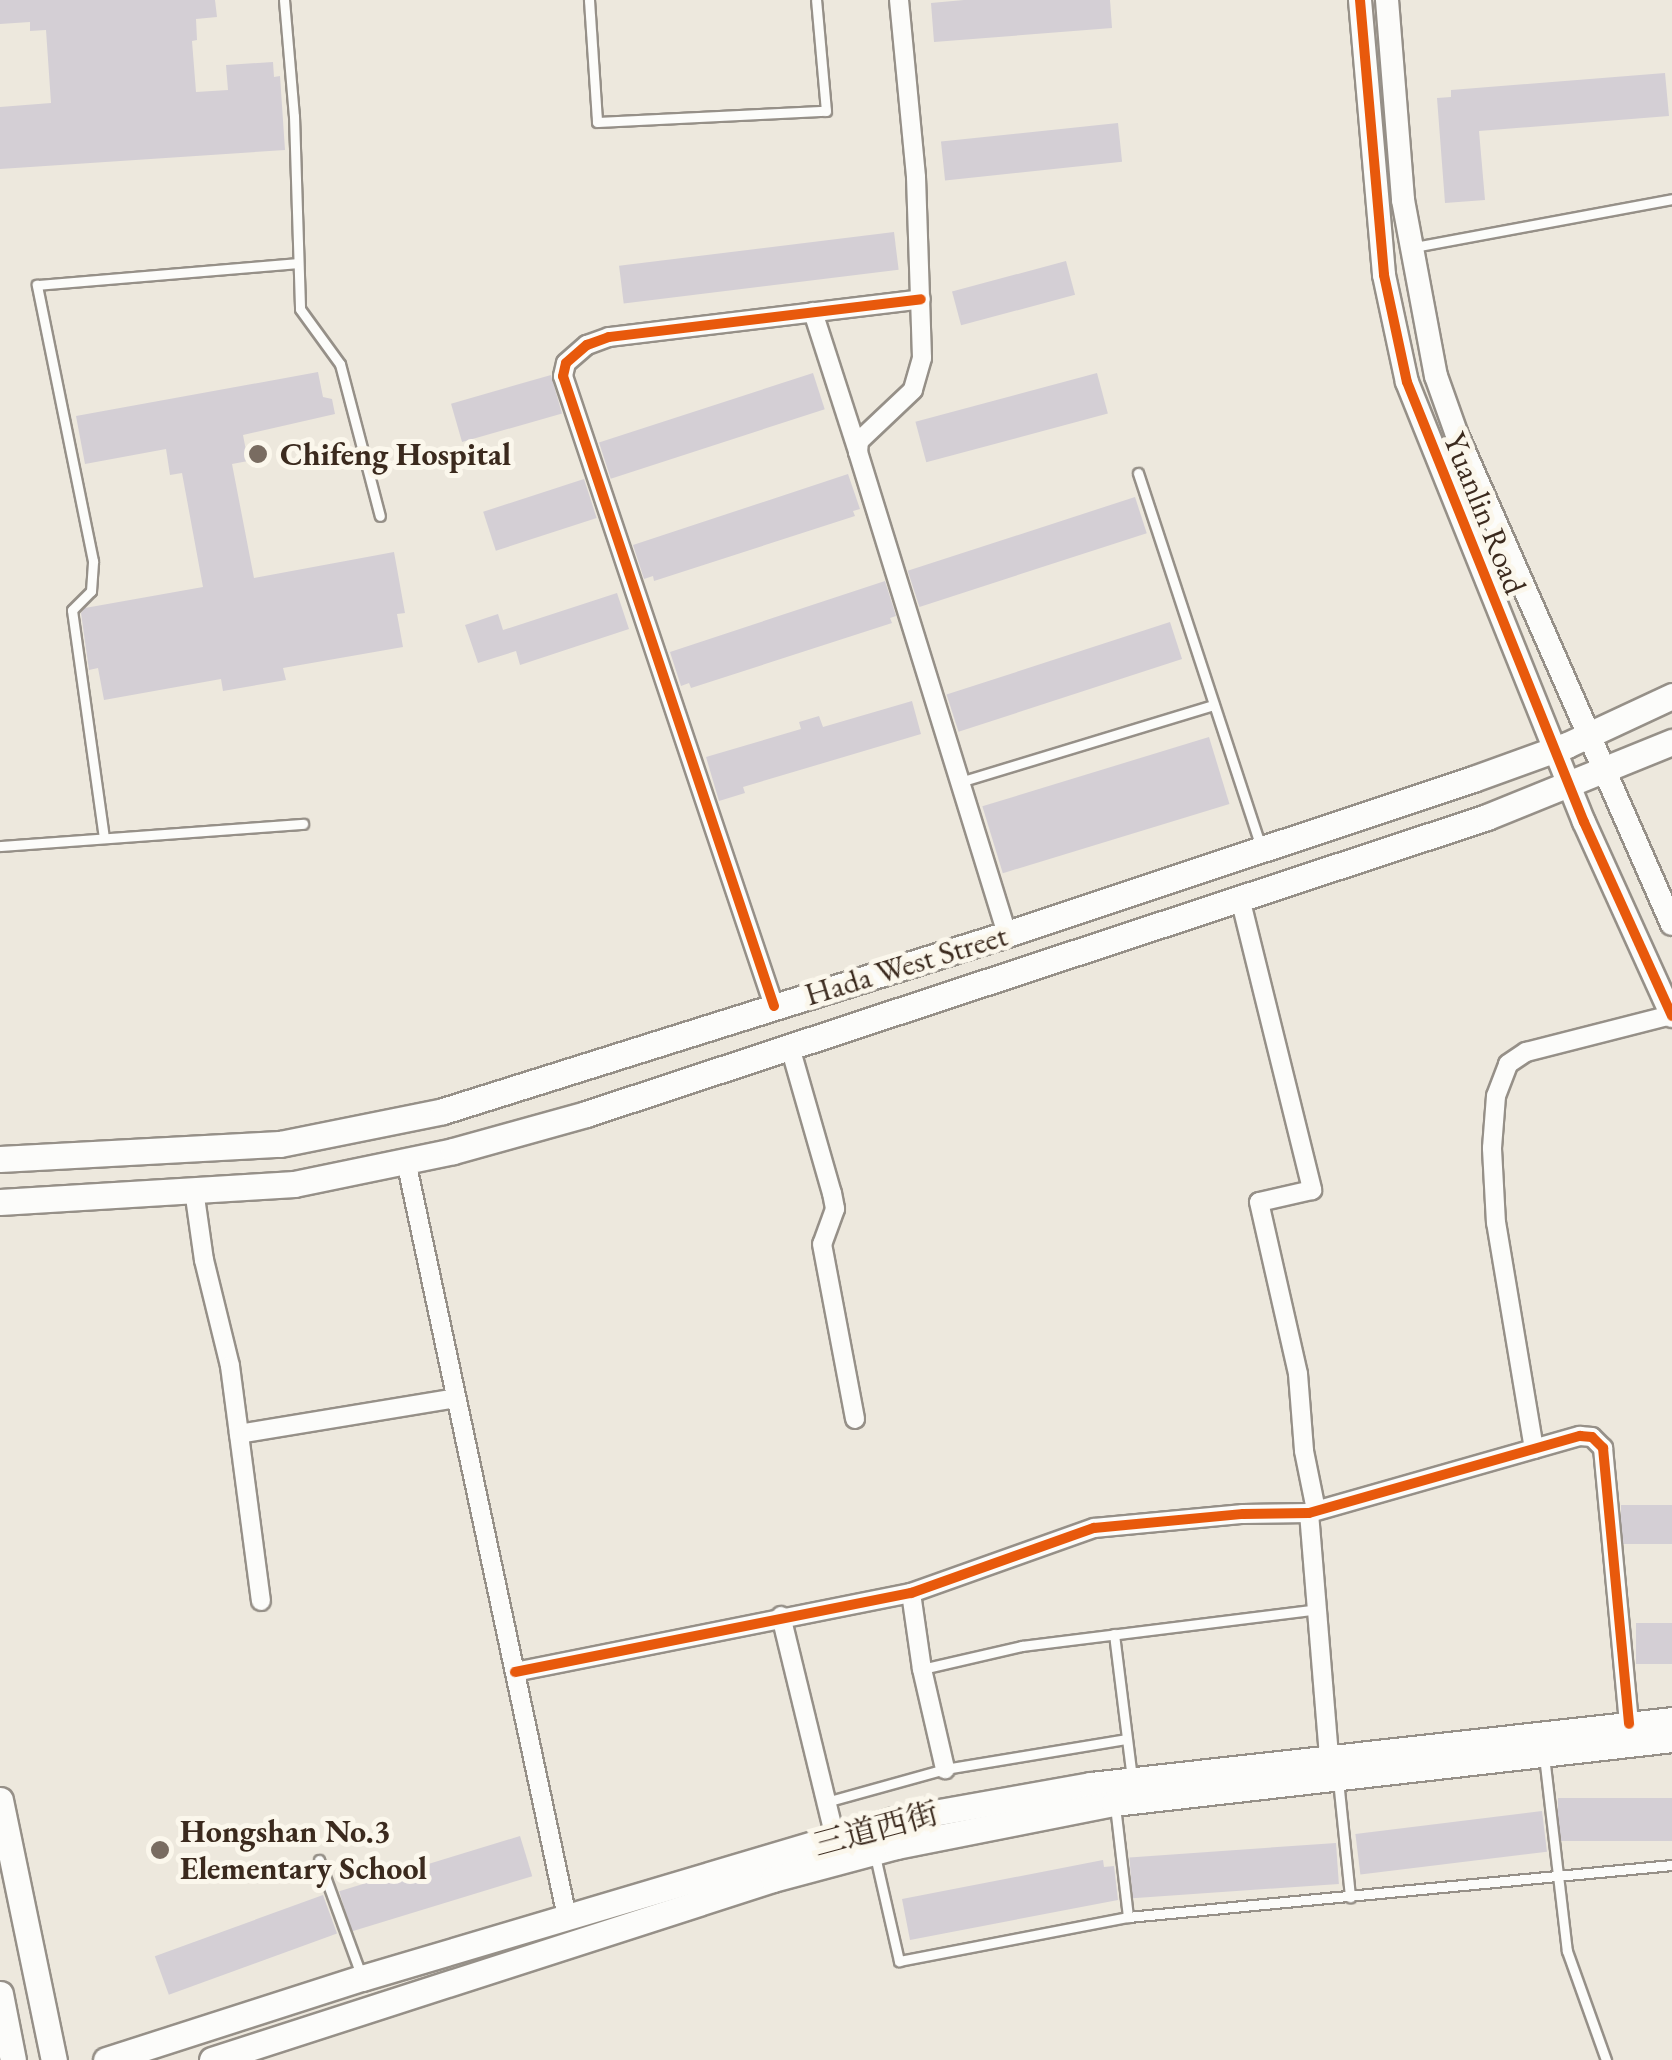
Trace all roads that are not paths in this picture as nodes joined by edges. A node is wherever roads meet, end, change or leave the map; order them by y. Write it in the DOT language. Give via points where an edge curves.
graph roads {
  1 [pos="284,0"];
  2 [pos="588,0"];
  3 [pos="816,0"];
  4 [pos="899,0"];
  5 [pos="1360,0"];
  6 [pos="1387,0"];
  7 [pos="1672,199"];
  8 [pos="1410,248"];
  9 [pos="297,263"];
  10 [pos="921,299"];
  11 [pos="812,312"];
  12 [pos="858,452"];
  13 [pos="1138,473"];
  14 [pos="380,516"];
  15 [pos="1672,696"];
  16 [pos="1214,705"];
  17 [pos="1589,735"];
  18 [pos="1672,742"];
  19 [pos="1554,749"];
  20 [pos="1605,772"];
  21 [pos="960,782"];
  22 [pos="1570,786"];
  23 [pos="303,824"];
  24 [pos="104,838"];
  25 [pos="0,846"];
  26 [pos="1262,849"];
  27 [pos="1240,898"];
  28 [pos="1672,924"];
  29 [pos="1007,934"];
  30 [pos="774,1006"];
  31 [pos="1672,1016"];
  32 [pos="790,1047"];
  33 [pos="0,1159"];
  34 [pos="406,1161"];
  35 [pos="194,1190"];
  36 [pos="0,1202"];
  37 [pos="456,1398"];
  38 [pos="855,1419"];
  39 [pos="239,1434"];
  40 [pos="1534,1449"];
  41 [pos="1313,1512"];
  42 [pos="911,1593"];
  43 [pos="261,1601"];
  44 [pos="1317,1610"];
  45 [pos="781,1616"];
  46 [pos="1114,1634"];
  47 [pos="922,1670"];
  48 [pos="515,1672"];
  49 [pos="1672,1720"];
  50 [pos="1629,1724"];
  51 [pos="1672,1738"];
  52 [pos="1126,1739"];
  53 [pos="1544,1754"];
  54 [pos="1333,1766"];
  55 [pos="945,1768"];
  56 [pos="1132,1780"];
  57 [pos="0,1800"];
  58 [pos="826,1802"];
  59 [pos="1114,1803"];
  60 [pos="838,1850"];
  61 [pos="874,1852"];
  62 [pos="319,1860"];
  63 [pos="1672,1865"];
  64 [pos="1558,1878"];
  65 [pos="1350,1897"];
  66 [pos="566,1917"];
  67 [pos="1128,1917"];
  68 [pos="362,1978"];
  69 [pos="0,1994"];
  70 [pos="13,2060"];
  71 [pos="54,2060"];
  72 [pos="106,2060"];
  73 [pos="212,2060"];
  74 [pos="1606,2060"];
  1 -- 9 [label="lane"];
  2 -- 3 [label="lane" via="597,122 826,111"];
  4 -- 10 [label="street"];
  5 -- 19 [label="street, Yuanlin Road" via="1382,256 1407,382"];
  6 -- 8 [label="street, Yuanlin Road"];
  7 -- 8 [label="lane"];
  8 -- 17 [label="street, Yuanlin Road" via="1429,348 1457,435"];
  9 -- 14 [label="lane" via="300,309 340,364"];
  9 -- 24 [label="lane" via="37,285 93,561 90,590 72,610"];
  10 -- 11 [label="street"];
  10 -- 12 [label="street" via="922,358 913,390 859,441"];
  11 -- 12 [label="street"];
  11 -- 30 [label="street" via="609,337 587,345 566,363 563,376"];
  12 -- 21 [label="street"];
  13 -- 16 [label="lane"];
  15 -- 17 [label="main road, Hada West Street"];
  16 -- 21 [label="lane"];
  16 -- 26 [label="lane"];
  17 -- 19 [label="main road, Hada West Street"];
  17 -- 20 [label="street, Yuanlin Road"];
  18 -- 20 [label="main road, Hada West Street"];
  19 -- 22 [label="street, Yuanlin Road"];
  19 -- 26 [label="main road, Hada West Street"];
  20 -- 22 [label="main road, Hada West Street"];
  20 -- 28 [label="street, Yuanlin Road"];
  21 -- 29 [label="street"];
  22 -- 27 [label="main road, Hada West Street"];
  22 -- 31 [label="street, Yuanlin Road"];
  23 -- 24 [label="lane"];
  24 -- 25 [label="lane"];
  26 -- 29 [label="main road, Hada West Street"];
  27 -- 32 [label="main road, Hada West Street"];
  27 -- 41 [label="street" via="1312,1190 1259,1202 1298,1374"];
  29 -- 30 [label="main road, Hada West Street"];
  30 -- 33 [label="main road, Hada West Street" via="444,1111 280,1144"];
  31 -- 40 [label="street" via="1526,1052 1508,1064 1496,1096 1496,1222"];
  32 -- 34 [label="main road, Hada West Street" via="586,1114"];
  32 -- 38 [label="street" via="832,1193 822,1244"];
  34 -- 35 [label="main road, Hada West Street" via="294,1184"];
  34 -- 37 [label="street"];
  35 -- 36 [label="main road, Hada West Street"];
  35 -- 39 [label="street"];
  37 -- 39 [label="street"];
  37 -- 48 [label="street"];
  39 -- 43 [label="street"];
  40 -- 41 [label="street"];
  40 -- 50 [label="street" via="1580,1436 1602,1448"];
  41 -- 42 [label="street" via="1094,1528"];
  41 -- 44 [label="street"];
  42 -- 45 [label="street"];
  42 -- 47 [label="street"];
  44 -- 46 [label="lane"];
  44 -- 54 [label="street"];
  45 -- 48 [label="street"];
  45 -- 58 [label="street"];
  46 -- 47 [label="lane" via="1022,1646"];
  46 -- 52 [label="lane"];
  47 -- 55 [label="street"];
  48 -- 66 [label="street"];
  49 -- 50 [label="main road, 三道西街"];
  50 -- 54 [label="main road, 三道西街"];
  51 -- 53 [label="main road"];
  52 -- 55 [label="lane"];
  52 -- 56 [label="lane"];
  53 -- 54 [label="main road"];
  53 -- 64 [label="lane"];
  54 -- 56 [label="main road, 三道西街"];
  54 -- 59 [label="main road"];
  54 -- 65 [label="lane"];
  55 -- 58 [label="lane"];
  56 -- 60 [label="main road, 三道西街" via="894,1820"];
  57 -- 71 [label="main road"];
  58 -- 60 [label="street"];
  59 -- 61 [label="main road"];
  59 -- 67 [label="lane"];
  60 -- 61 [label="main road"];
  60 -- 66 [label="main road, 三道西街"];
  60 -- 73 [label="main road"];
  61 -- 67 [label="lane" via="899,1961"];
  62 -- 68 [label="lane"];
  63 -- 64 [label="lane"];
  64 -- 65 [label="lane"];
  64 -- 74 [label="lane" via="1568,1951"];
  65 -- 67 [label="lane"];
  66 -- 68 [label="main road, 三道西街"];
  68 -- 72 [label="main road, 三道西街"];
  69 -- 70 [label="main road"];
}
